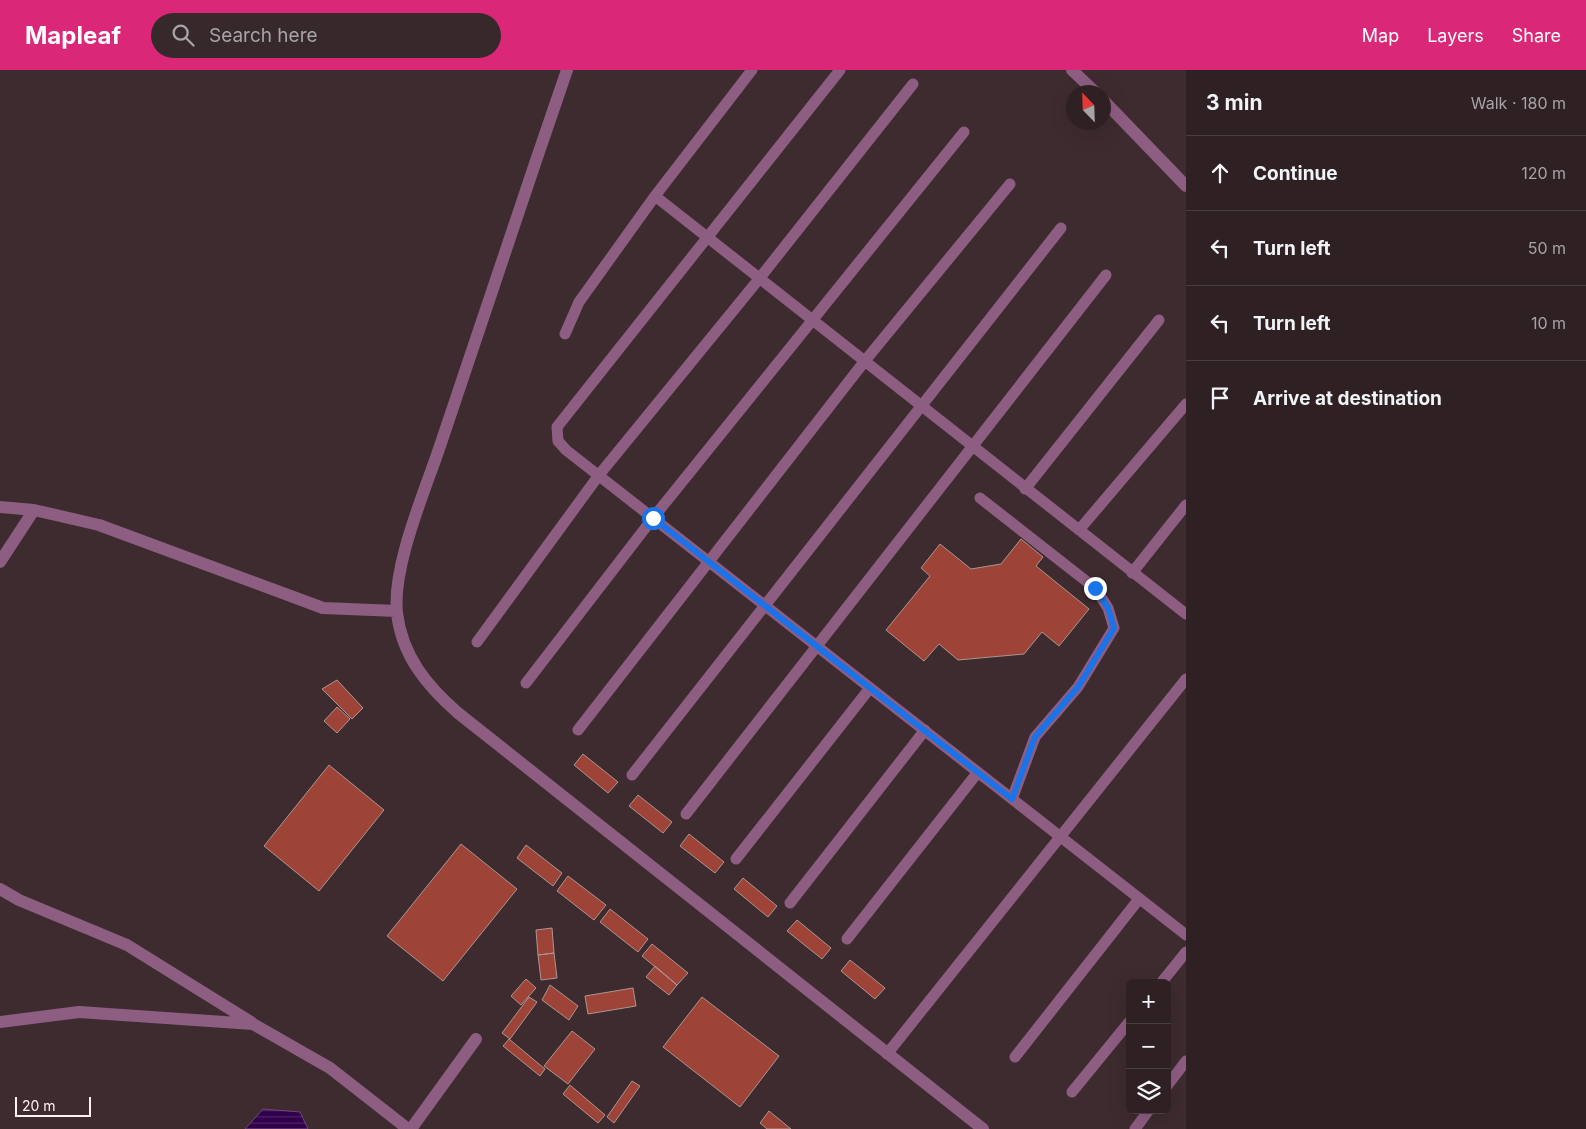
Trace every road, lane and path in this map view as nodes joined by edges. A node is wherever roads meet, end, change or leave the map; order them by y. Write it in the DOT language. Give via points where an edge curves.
graph roads {
  1 [pos="567,70"];
  2 [pos="752,70"];
  3 [pos="840,70"];
  4 [pos="1072,70"];
  5 [pos="912,84"];
  6 [pos="1088,85"];
  7 [pos="1111,108"];
  8 [pos="964,132"];
  9 [pos="1010,184"];
  10 [pos="1186,186"];
  11 [pos="655,196"];
  12 [pos="1061,228"];
  13 [pos="707,239"];
  14 [pos="1106,275"];
  15 [pos="758,279"];
  16 [pos="1159,320"];
  17 [pos="812,321"];
  18 [pos="565,334"];
  19 [pos="864,362"];
  20 [pos="1186,404"];
  21 [pos="921,407"];
  22 [pos="971,446"];
  23 [pos="599,475"];
  24 [pos="1025,489"];
  25 [pos="980,498"];
  26 [pos="1186,505"];
  27 [pos="0,507"];
  28 [pos="34,510"];
  29 [pos="653,518"];
  30 [pos="1078,530"];
  31 [pos="0,562"];
  32 [pos="710,562"];
  33 [pos="1132,572"];
  34 [pos="765,605"];
  35 [pos="397,611"];
  36 [pos="1186,614"];
  37 [pos="477,642"];
  38 [pos="816,646"];
  39 [pos="1186,679"];
  40 [pos="526,684"];
  41 [pos="870,688"];
  42 [pos="578,730"];
  43 [pos="925,730"];
  44 [pos="978,772"];
  45 [pos="632,775"];
  46 [pos="1012,799"];
  47 [pos="686,814"];
  48 [pos="1061,837"];
  49 [pos="736,860"];
  50 [pos="0,888"];
  51 [pos="1139,899"];
  52 [pos="790,903"];
  53 [pos="1186,935"];
  54 [pos="847,939"];
  55 [pos="1186,952"];
  56 [pos="1164,979"];
  57 [pos="0,1022"];
  58 [pos="253,1024"];
  59 [pos="1128,1024"];
  60 [pos="476,1039"];
  61 [pos="887,1054"];
  62 [pos="1015,1057"];
  63 [pos="1186,1061"];
  64 [pos="1171,1081"];
  65 [pos="1072,1092"];
  66 [pos="1146,1114"];
  67 [pos="410,1129"];
  68 [pos="983,1129"];
  69 [pos="1135,1129"];
  1 -- 35 [label="street" via="410,538 399,580"];
  2 -- 11 [label="lane"];
  3 -- 13 [label="lane"];
  4 -- 6 [label="street"];
  5 -- 15 [label="lane"];
  7 -- 10 [label="street"];
  8 -- 17 [label="lane"];
  9 -- 19 [label="lane"];
  11 -- 13 [label="lane"];
  11 -- 18 [label="lane" via="579,302"];
  12 -- 21 [label="lane"];
  13 -- 15 [label="lane"];
  13 -- 23 [label="lane" via="558,427 558,441"];
  14 -- 22 [label="lane"];
  15 -- 17 [label="lane"];
  15 -- 23 [label="lane"];
  16 -- 24 [label="lane"];
  17 -- 19 [label="lane"];
  17 -- 29 [label="lane"];
  19 -- 21 [label="lane"];
  19 -- 32 [label="lane"];
  20 -- 30 [label="lane"];
  21 -- 22 [label="lane"];
  21 -- 34 [label="lane"];
  22 -- 24 [label="lane"];
  22 -- 38 [label="lane"];
  23 -- 29 [label="lane"];
  23 -- 37 [label="lane"];
  24 -- 30 [label="lane"];
  25 -- 46 [label="lane" via="1095,588 1108,608 1114,628 1078,687 1035,737"];
  26 -- 33 [label="lane"];
  27 -- 28 [label="street"];
  28 -- 31 [label="street"];
  28 -- 35 [label="street" via="99,525 323,608"];
  29 -- 32 [label="lane"];
  29 -- 40 [label="lane"];
  30 -- 33 [label="lane"];
  32 -- 34 [label="lane"];
  32 -- 42 [label="lane"];
  33 -- 36 [label="lane"];
  34 -- 38 [label="lane"];
  34 -- 45 [label="lane"];
  35 -- 61 [label="street" via="403,643 410,657 442,699"];
  38 -- 41 [label="lane"];
  38 -- 47 [label="lane"];
  39 -- 48 [label="lane"];
  41 -- 43 [label="lane"];
  41 -- 49 [label="lane"];
  43 -- 44 [label="lane"];
  43 -- 52 [label="lane"];
  44 -- 46 [label="lane"];
  44 -- 54 [label="lane"];
  46 -- 48 [label="lane"];
  48 -- 51 [label="lane"];
  48 -- 61 [label="lane"];
  50 -- 58 [label="street" via="19,900 127,945"];
  51 -- 53 [label="lane"];
  51 -- 62 [label="lane"];
  55 -- 56 [label="lane"];
  57 -- 58 [label="street" via="79,1012"];
  58 -- 67 [label="street" via="330,1068"];
  59 -- 65 [label="lane"];
  60 -- 67 [label="street"];
  61 -- 68 [label="street"];
  63 -- 64 [label="lane"];
  66 -- 69 [label="lane"];
}
